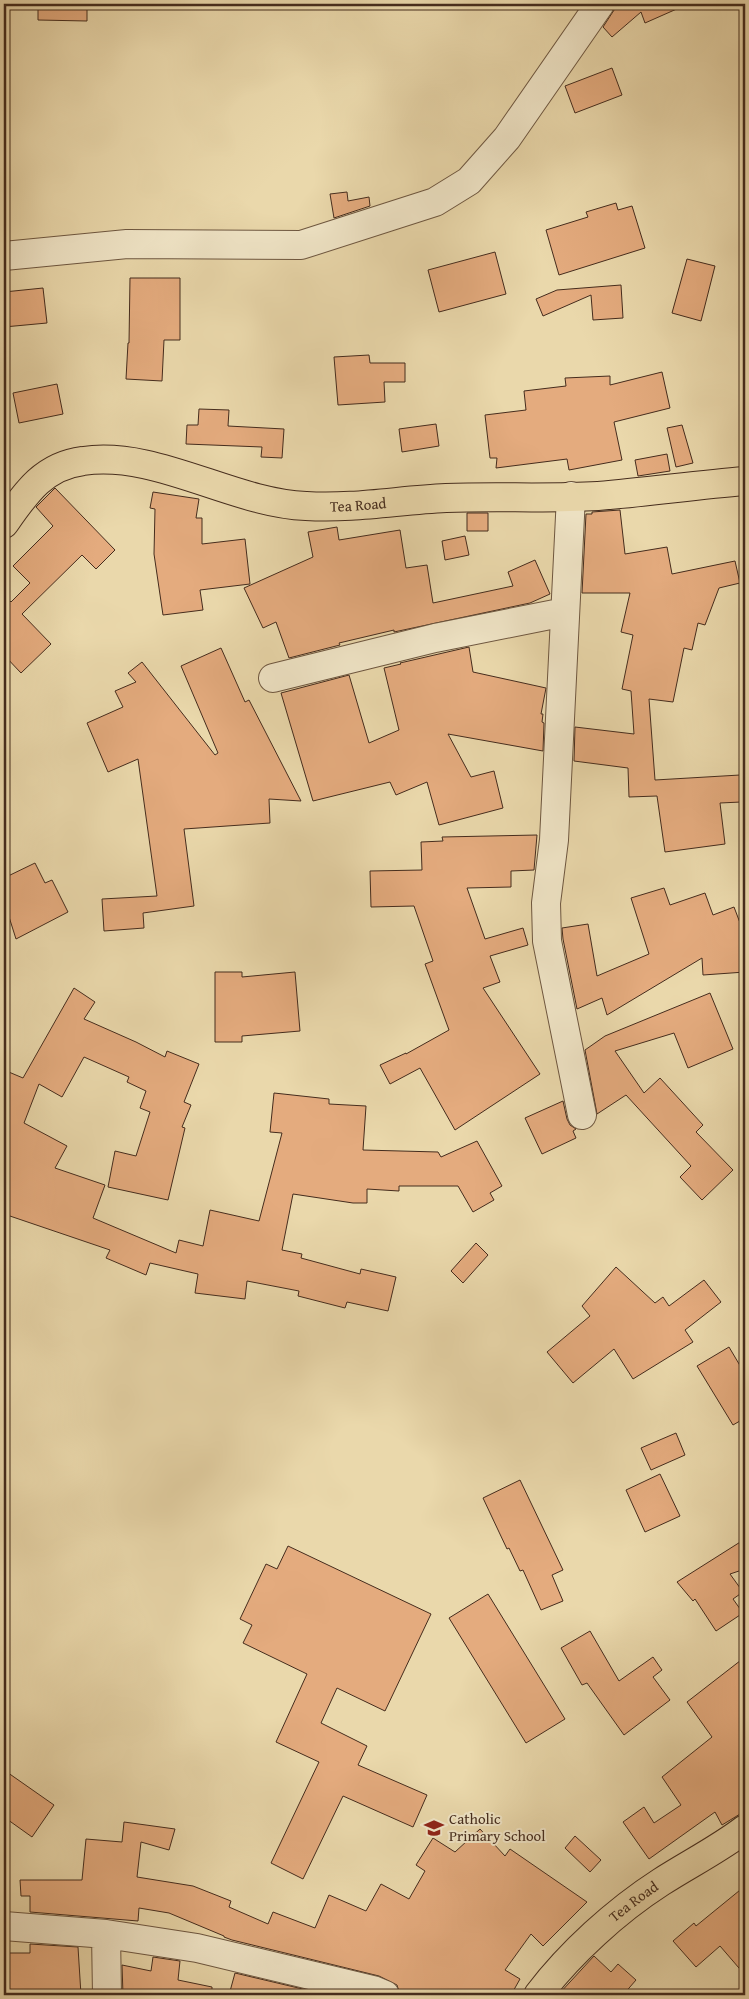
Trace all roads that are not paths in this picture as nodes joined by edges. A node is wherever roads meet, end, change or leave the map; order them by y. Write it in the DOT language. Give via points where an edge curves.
graph roads {
  1 [pos="600,4"];
  2 [pos="4,256"];
  3 [pos="745,481"];
  4 [pos="571,496"];
  5 [pos="4,524"];
  6 [pos="565,612"];
  7 [pos="273,678"];
  8 [pos="582,1115"];
  9 [pos="745,1829"];
  10 [pos="4,1926"];
  11 [pos="106,1934"];
  12 [pos="107,1995"];
  13 [pos="385,1995"];
  14 [pos="538,1995"];
  1 -- 2 [label="street" via="507,138 469,181 435,202 301,244 127,244"];
  3 -- 4 [label="main road, Tea Road"];
  4 -- 5 [label="main road, Tea Road" via="446,498 306,506 250,496 143,464 98,460 81,461 47,473 24,496"];
  4 -- 6 [label="street"];
  6 -- 7 [label="street" via="435,638"];
  6 -- 8 [label="street" via="554,840 546,903 547,941"];
  9 -- 14 [label="main road, Tea Road" via="659,1883 606,1924 554,1973"];
  10 -- 11 [label="street"];
  11 -- 12 [label="street"];
  11 -- 13 [label="street" via="197,1948"];
}
